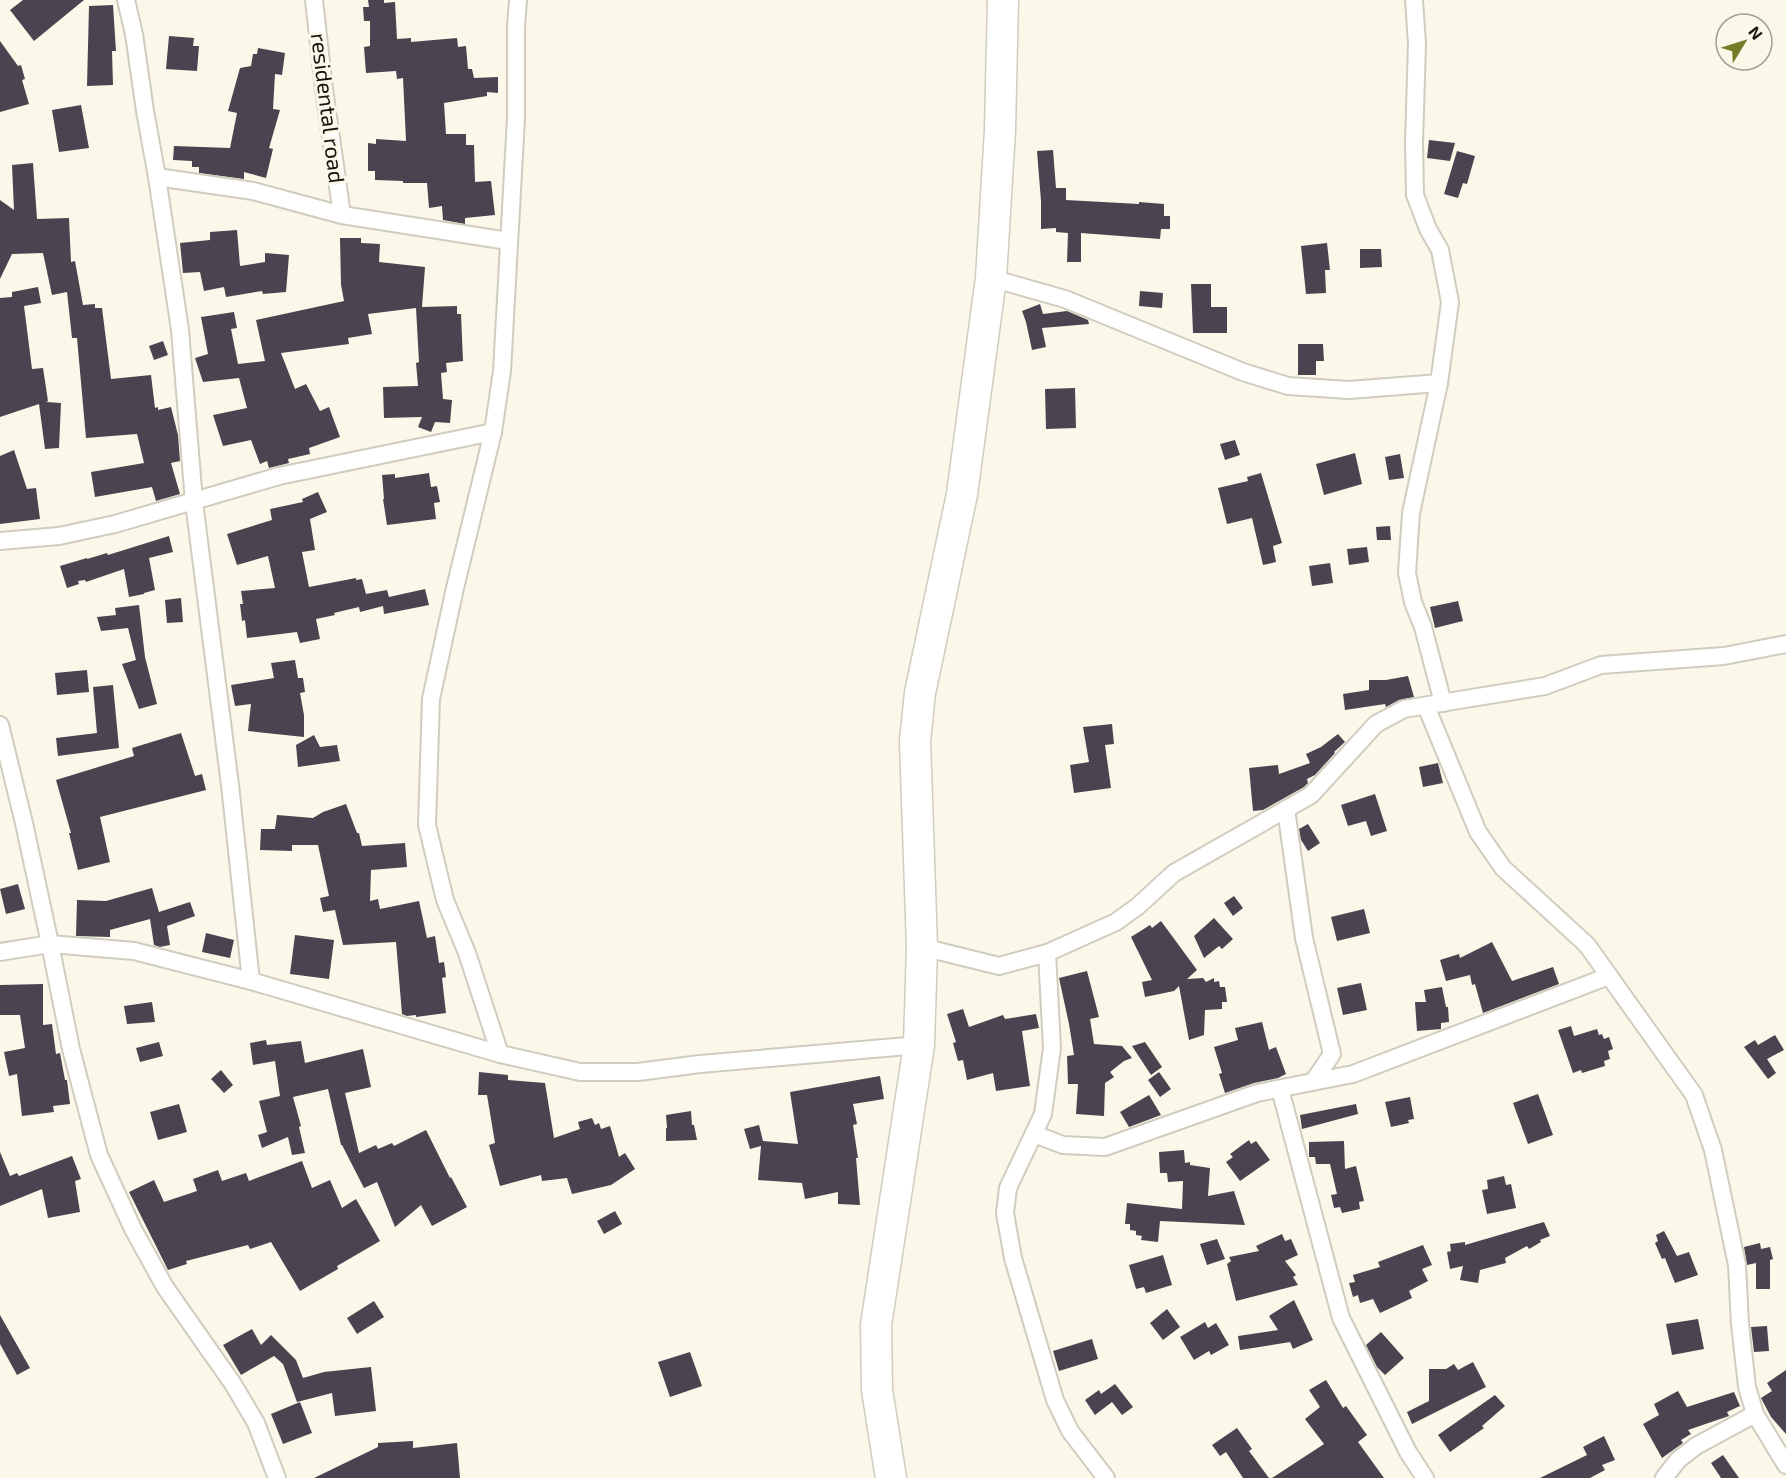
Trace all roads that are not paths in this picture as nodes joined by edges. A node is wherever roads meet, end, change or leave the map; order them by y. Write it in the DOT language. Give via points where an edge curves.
graph roads {
  1 [pos="126,0"];
  2 [pos="315,0"];
  3 [pos="518,0"];
  4 [pos="1004,0"];
  5 [pos="1414,0"];
  6 [pos="158,177"];
  7 [pos="342,215"];
  8 [pos="508,241"];
  9 [pos="991,278"];
  10 [pos="1439,383"];
  11 [pos="493,432"];
  12 [pos="194,502"];
  13 [pos="0,541"];
  14 [pos="1786,644"];
  15 [pos="1443,703"];
  16 [pos="1426,706"];
  17 [pos="0,724"];
  18 [pos="1286,809"];
  19 [pos="50,944"];
  20 [pos="922,946"];
  21 [pos="0,952"];
  22 [pos="1047,953"];
  23 [pos="1609,976"];
  24 [pos="251,981"];
  25 [pos="919,1045"];
  26 [pos="500,1054"];
  27 [pos="1313,1082"];
  28 [pos="1280,1089"];
  29 [pos="1034,1134"];
  30 [pos="1755,1414"];
  31 [pos="1786,1465"];
  32 [pos="277,1478"];
  33 [pos="891,1478"];
  34 [pos="1106,1478"];
  35 [pos="1425,1478"];
  36 [pos="1664,1478"];
  1 -- 6 [label="street"];
  2 -- 7 [label="street, residental road"];
  3 -- 8 [label="street"];
  4 -- 9 [label="highway"];
  5 -- 10 [label="street" via="1415,195 1440,250 1450,303"];
  6 -- 7 [label="street" via="254,191"];
  6 -- 12 [label="street" via="180,330"];
  7 -- 8 [label="street"];
  8 -- 11 [label="street" via="502,370"];
  9 -- 10 [label="street" via="1065,299 1288,386 1349,390"];
  9 -- 20 [label="highway" via="962,494 920,693 915,741"];
  10 -- 15 [label="street" via="1411,513 1407,573"];
  11 -- 12 [label="street" via="279,476"];
  11 -- 26 [label="street" via="431,699 427,825 445,900"];
  12 -- 13 [label="street" via="59,536"];
  12 -- 24 [label="street"];
  14 -- 15 [label="street" via="1725,656 1601,665 1545,686"];
  15 -- 16 [label="street"];
  16 -- 18 [label="street" via="1404,709 1376,724 1311,795"];
  16 -- 23 [label="street" via="1478,832 1503,868 1587,945"];
  17 -- 19 [label="street"];
  18 -- 22 [label="street" via="1174,873 1116,922"];
  18 -- 27 [label="street" via="1304,938 1332,1054"];
  19 -- 21 [label="street"];
  19 -- 24 [label="street" via="134,951"];
  19 -- 32 [label="street" via="70,1049 99,1155 165,1287 256,1423"];
  20 -- 22 [label="street" via="999,966"];
  20 -- 25 [label="highway"];
  22 -- 29 [label="street" via="1052,1048 1042,1114"];
  23 -- 27 [label="street" via="1353,1074"];
  23 -- 30 [label="street" via="1694,1095 1713,1150 1737,1265 1747,1387"];
  24 -- 26 [label="street"];
  25 -- 26 [label="street" via="638,1072 580,1072"];
  25 -- 33 [label="highway" via="876,1324 878,1390"];
  27 -- 28 [label="street"];
  28 -- 29 [label="street" via="1257,1093 1105,1147 1063,1145"];
  28 -- 35 [label="street" via="1341,1318"];
  29 -- 34 [label="street" via="1008,1188 1005,1213 1013,1258 1055,1400 1070,1431"];
  30 -- 31 [label="street"];
  30 -- 36 [label="street" via="1696,1446"];
}
